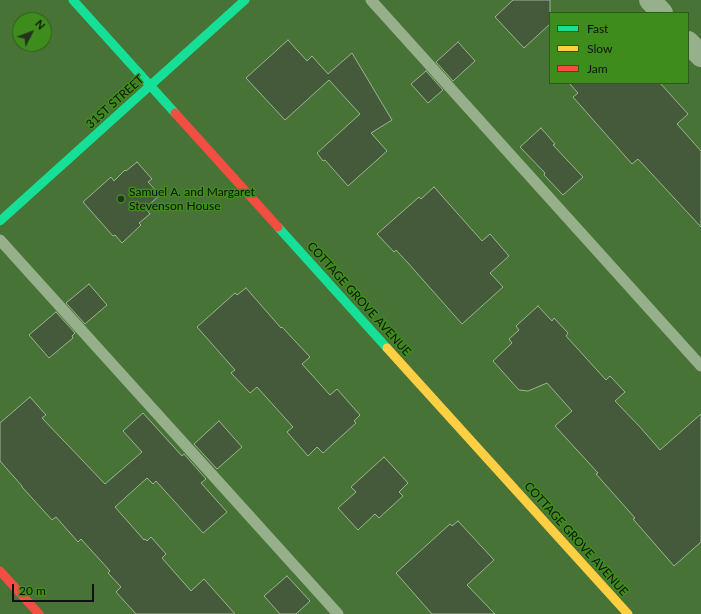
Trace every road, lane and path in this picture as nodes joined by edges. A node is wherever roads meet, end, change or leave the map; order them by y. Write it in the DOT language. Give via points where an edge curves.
graph roads {
  1 [pos="73,0"];
  2 [pos="245,0"];
  3 [pos="371,0"];
  4 [pos="650,0"];
  5 [pos="661,12"];
  6 [pos="689,43"];
  7 [pos="701,56"];
  8 [pos="151,86"];
  9 [pos="0,221"];
  10 [pos="0,240"];
  11 [pos="701,366"];
  12 [pos="0,571"];
  13 [pos="38,614"];
  14 [pos="338,614"];
  15 [pos="628,614"];
  1 -- 8 [label="street, COTTAGE GROVE AVENUE"];
  2 -- 8 [label="street, 31ST STREET"];
  3 -- 11 [label="lane"];
  4 -- 5 [label="street"];
  6 -- 7 [label="street"];
  8 -- 9 [label="street, 31ST STREET"];
  8 -- 15 [label="street, COTTAGE GROVE AVENUE"];
  10 -- 14 [label="lane"];
  12 -- 13 [label="street"];
}
